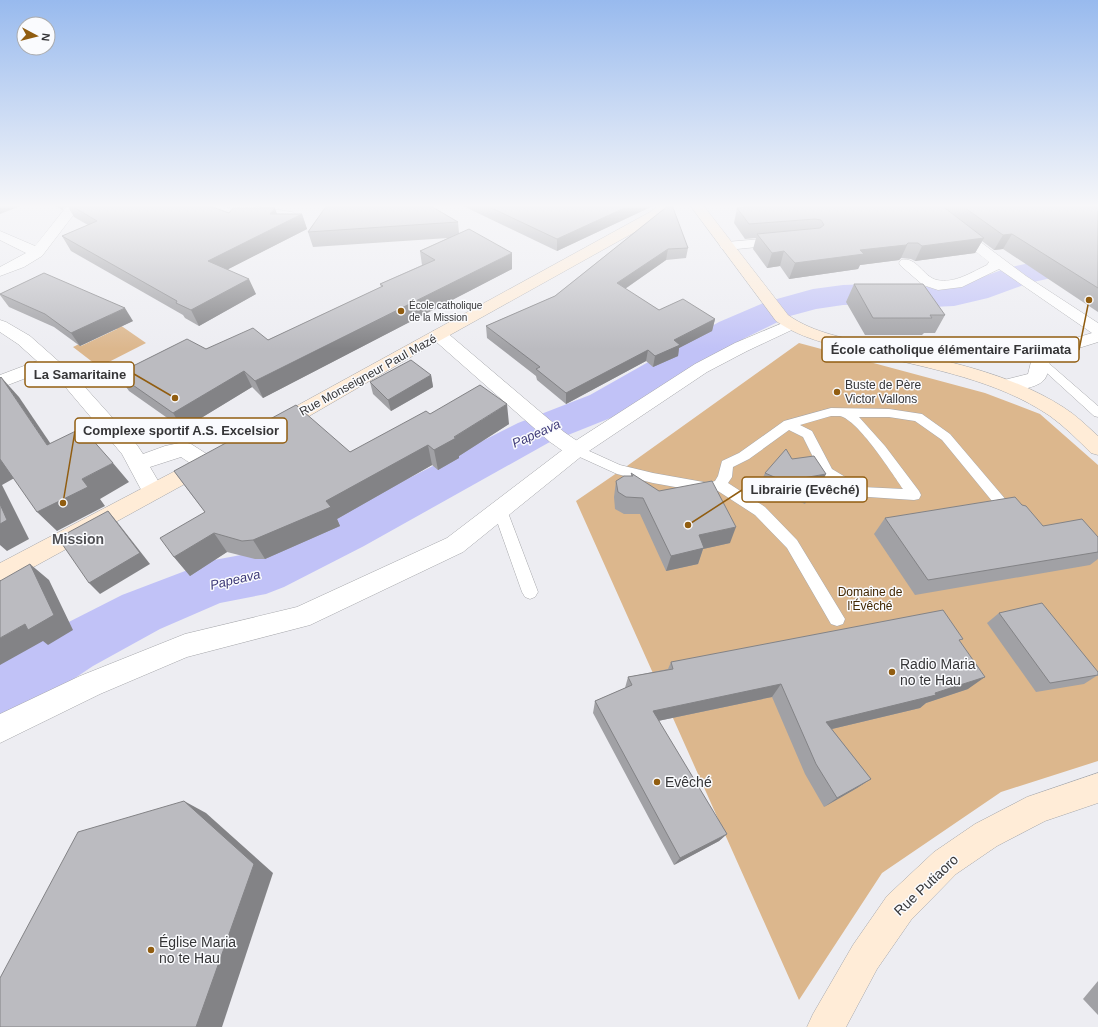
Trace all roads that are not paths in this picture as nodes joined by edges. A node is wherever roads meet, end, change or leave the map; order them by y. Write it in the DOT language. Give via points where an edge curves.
graph roads {
  1 [pos="35,253"];
  2 [pos="587,253"];
  3 [pos="732,253"];
  4 [pos="987,253"];
  5 [pos="906,263"];
  6 [pos="1002,264"];
  7 [pos="0,272"];
  8 [pos="786,321"];
  9 [pos="0,325"];
  10 [pos="1098,330"];
  11 [pos="439,335"];
  12 [pos="1098,337"];
  13 [pos="1041,362"];
  14 [pos="49,363"];
  15 [pos="0,382"];
  16 [pos="1006,385"];
  17 [pos="831,412"];
  18 [pos="1098,413"];
  19 [pos="788,424"];
  20 [pos="261,434"];
  21 [pos="1098,448"];
  22 [pos="576,450"];
  23 [pos="213,460"];
  24 [pos="138,464"];
  25 [pos="720,485"];
  26 [pos="152,491"];
  27 [pos="500,510"];
  28 [pos="1012,516"];
  29 [pos="0,574"];
  30 [pos="530,592"];
  31 [pos="837,619"];
  32 [pos="0,729"];
  33 [pos="1098,788"];
  34 [pos="826,1027"];
  1 -- 7 [label="street" via="19,264"];
  2 -- 11 [label="main road, Rue Monseigneur Paul Mazé"];
  3 -- 8 [label="main road"];
  4 -- 6 [label="street"];
  5 -- 6 [label="street" via="928,282 938,285 957,284"];
  6 -- 10 [label="street"];
  8 -- 16 [label="main road" via="820,336"];
  8 -- 22 [label="street" via="701,368"];
  9 -- 14 [label="street" via="24,340"];
  11 -- 20 [label="main road, Rue Monseigneur Paul Mazé"];
  11 -- 22 [label="street" via="557,437"];
  12 -- 13 [label="street" via="1042,354"];
  13 -- 16 [label="street" via="1036,378"];
  13 -- 18 [label="lane"];
  14 -- 15 [label="street"];
  14 -- 24 [label="street" via="68,379 99,413 130,450"];
  16 -- 21 [label="main road" via="1057,412"];
  17 -- 19 [label="lane"];
  17 -- 19 [label="lane" via="849,414 862,424 914,495 859,492 827,472 808,434"];
  17 -- 28 [label="lane" via="889,413 918,417 946,437"];
  19 -- 25 [label="lane" via="744,456 727,464 725,477"];
  22 -- 25 [label="lane" via="617,469 653,478 709,488"];
  22 -- 27 [label="street"];
  23 -- 24 [label="street" via="184,449"];
  23 -- 26 [label="main road"];
  24 -- 26 [label="street"];
  25 -- 31 [label="lane" via="760,512 792,544"];
  26 -- 29 [label="main road"];
  27 -- 30 [label="lane"];
  27 -- 32 [label="street" via="456,545 301,617 185,646 90,685"];
  33 -- 34 [label="main road, Rue Putiaoro" via="1038,808 986,835 946,863 899,908 865,957"];
}
